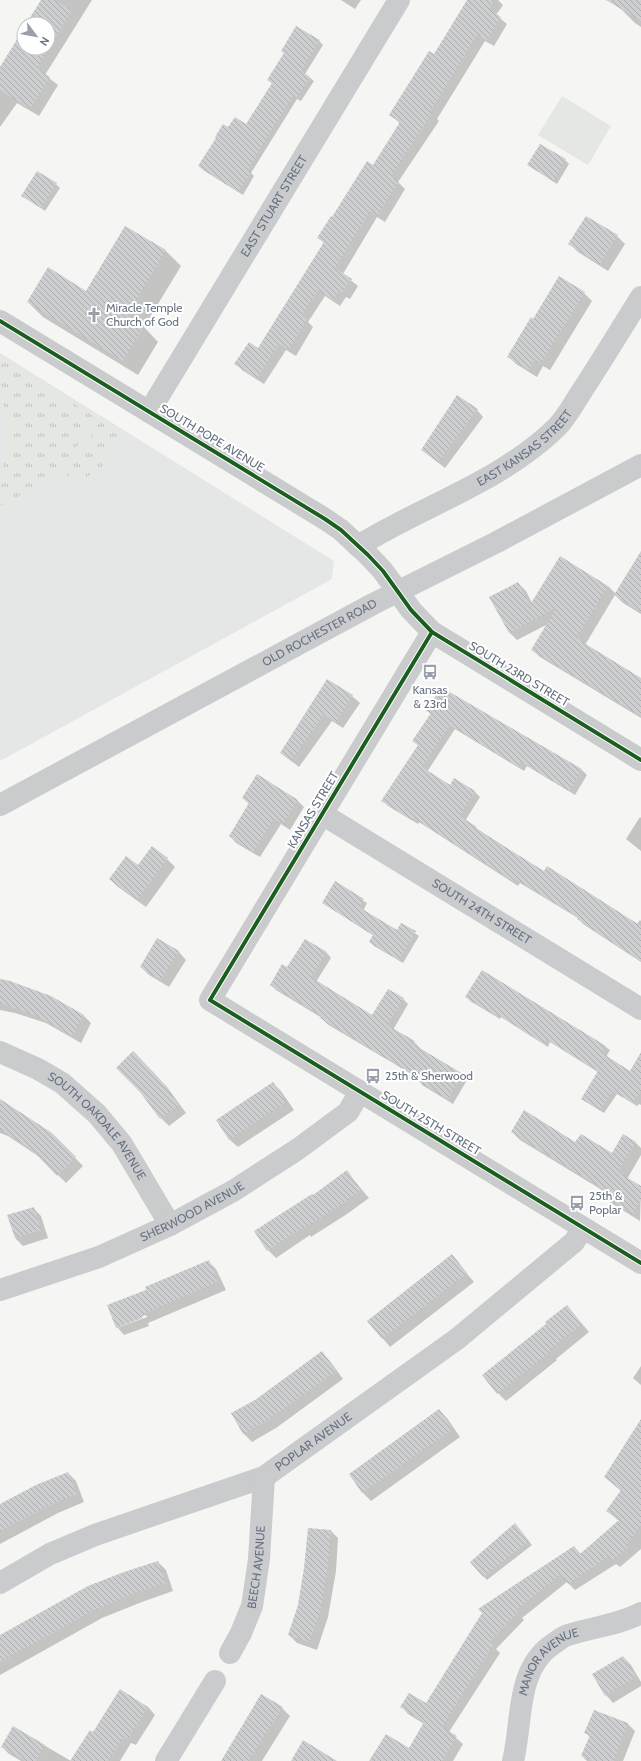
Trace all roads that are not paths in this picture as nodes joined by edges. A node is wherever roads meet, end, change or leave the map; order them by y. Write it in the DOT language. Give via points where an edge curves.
graph roads {
  1 [pos="399,0"];
  2 [pos="641,297"];
  3 [pos="0,321"];
  4 [pos="149,412"];
  5 [pos="641,465"];
  6 [pos="358,546"];
  7 [pos="398,591"];
  8 [pos="432,632"];
  9 [pos="641,760"];
  10 [pos="0,805"];
  11 [pos="322,814"];
  12 [pos="210,1000"];
  13 [pos="641,1009"];
  14 [pos="0,1052"];
  15 [pos="360,1092"];
  16 [pos="170,1225"];
  17 [pos="583,1228"];
  18 [pos="641,1263"];
  19 [pos="0,1290"];
  20 [pos="264,1477"];
  21 [pos="0,1584"];
  22 [pos="641,1613"];
  23 [pos="230,1653"];
  24 [pos="215,1681"];
  25 [pos="166,1761"];
  26 [pos="513,1761"];
  1 -- 4 [label="street, EAST STUART STREET"];
  2 -- 6 [label="street, EAST KANSAS STREET" via="559,426 519,459"];
  3 -- 4 [label="street, SOUTH POPE AVENUE"];
  4 -- 6 [label="street, SOUTH POPE AVENUE" via="314,512 341,530"];
  5 -- 7 [label="street, OLD ROCHESTER ROAD" via="497,542"];
  6 -- 7 [label="street, SOUTH POPE AVENUE" via="383,571"];
  7 -- 8 [label="street, SOUTH 23RD STREET" via="411,610"];
  7 -- 10 [label="street, OLD ROCHESTER ROAD"];
  8 -- 9 [label="street, SOUTH 23RD STREET"];
  8 -- 11 [label="street, KANSAS STREET"];
  11 -- 12 [label="street, KANSAS STREET"];
  11 -- 13 [label="street, SOUTH 24TH STREET"];
  12 -- 15 [label="street, SOUTH 25TH STREET"];
  14 -- 16 [label="street, SOUTH OAKDALE AVENUE" via="62,1083 97,1114 122,1144"];
  15 -- 16 [label="street, SHERWOOD AVENUE" via="348,1112 298,1149 233,1191"];
  15 -- 17 [label="street, SOUTH 25TH STREET"];
  16 -- 19 [label="street, SHERWOOD AVENUE" via="99,1257"];
  17 -- 18 [label="street, SOUTH 25TH STREET"];
  17 -- 20 [label="street, POPLAR AVENUE" via="574,1242 457,1339"];
  20 -- 21 [label="street, POPLAR AVENUE" via="94,1535 50,1554"];
  20 -- 23 [label="street, BEECH AVENUE" via="259,1559 252,1606"];
  22 -- 26 [label="street, MANOR AVENUE" via="630,1619 566,1635 545,1650 533,1664 520,1710"];
  24 -- 25 [label="street"];
}
